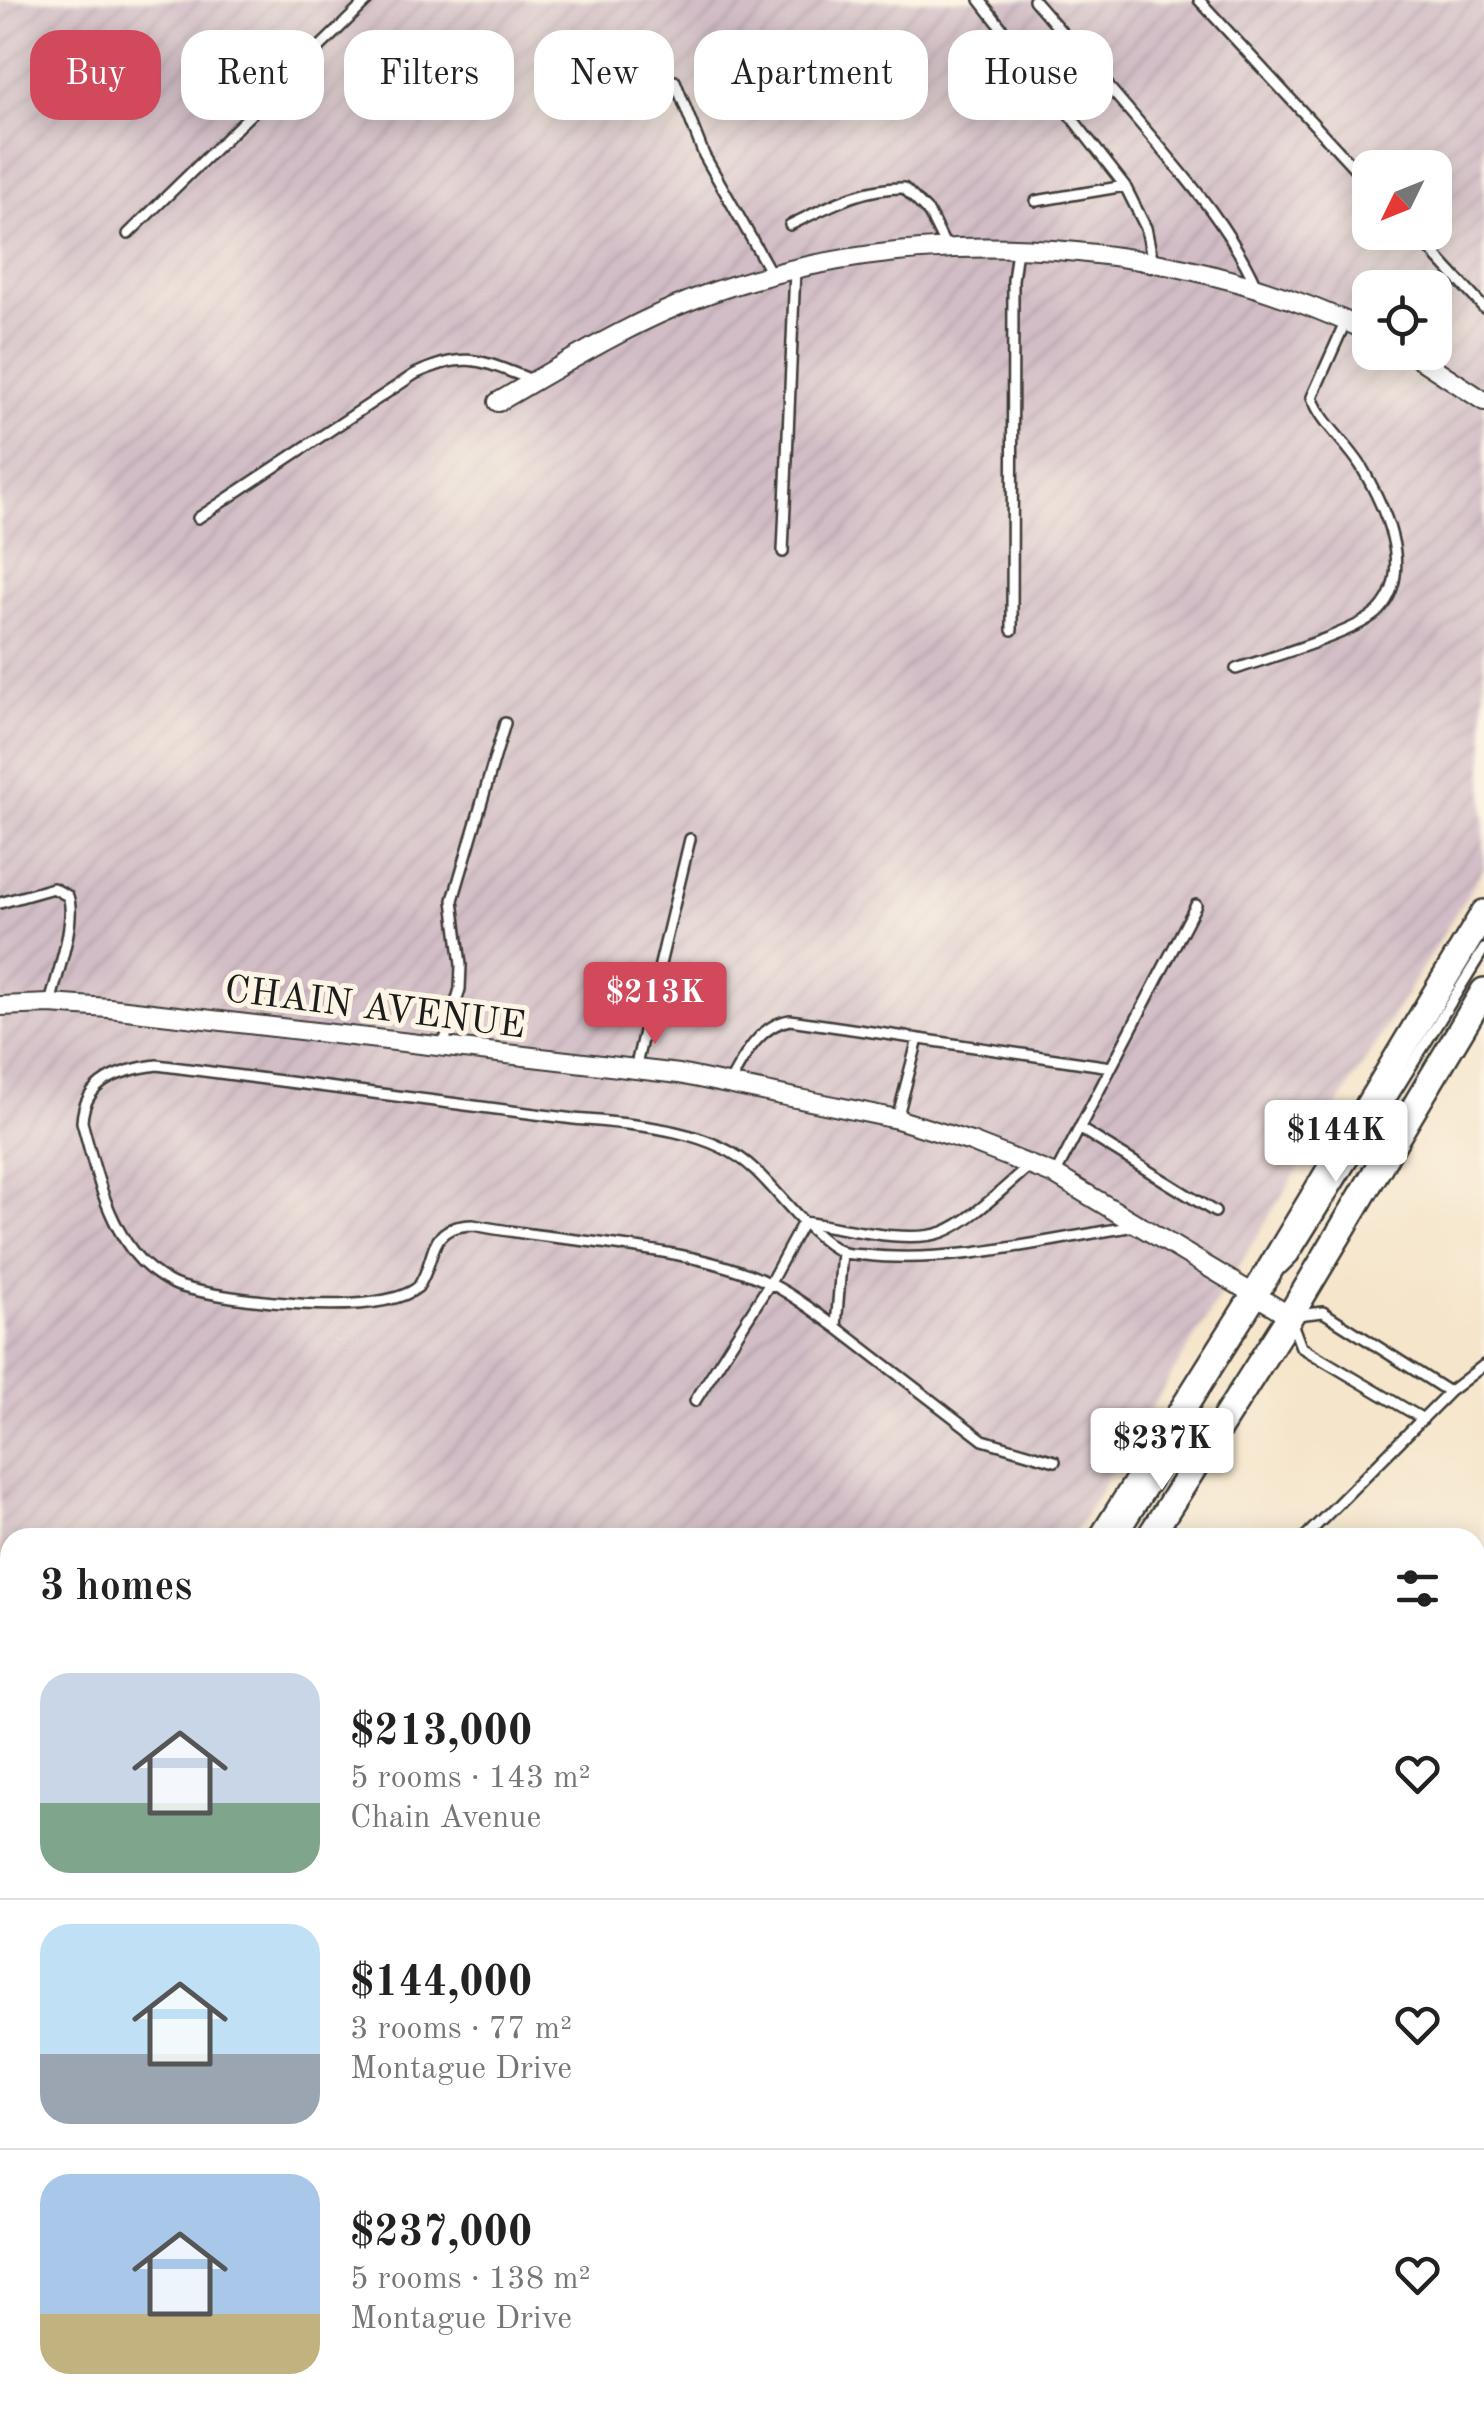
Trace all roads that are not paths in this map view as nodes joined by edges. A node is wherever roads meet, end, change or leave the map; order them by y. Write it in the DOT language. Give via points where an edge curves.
graph roads {
  1 [pos="368,0"];
  2 [pos="980,0"];
  3 [pos="1034,0"];
  4 [pos="1199,0"];
  5 [pos="1004,30"];
  6 [pos="1060,30"];
  7 [pos="675,81"];
  8 [pos="1113,91"];
  9 [pos="1075,120"];
  10 [pos="1352,166"];
  11 [pos="1125,186"];
  12 [pos="1036,202"];
  13 [pos="790,226"];
  14 [pos="128,234"];
  15 [pos="946,247"];
  16 [pos="1017,248"];
  17 [pos="1431,250"];
  18 [pos="1154,264"];
  19 [pos="794,269"];
  20 [pos="772,275"];
  21 [pos="1256,286"];
  22 [pos="1484,308"];
  23 [pos="1346,320"];
  24 [pos="1352,323"];
  25 [pos="1437,370"];
  26 [pos="536,381"];
  27 [pos="1484,401"];
  28 [pos="498,402"];
  29 [pos="198,518"];
  30 [pos="783,552"];
  31 [pos="1012,630"];
  32 [pos="1236,669"];
  33 [pos="505,723"];
  34 [pos="690,838"];
  35 [pos="0,904"];
  36 [pos="1196,904"];
  37 [pos="1484,913"];
  38 [pos="1484,949"];
  39 [pos="1484,991"];
  40 [pos="50,1004"];
  41 [pos="0,1006"];
  42 [pos="918,1039"];
  43 [pos="443,1047"];
  44 [pos="1111,1067"];
  45 [pos="635,1069"];
  46 [pos="728,1084"];
  47 [pos="897,1120"];
  48 [pos="1078,1128"];
  49 [pos="1031,1165"];
  50 [pos="1055,1174"];
  51 [pos="1215,1212"];
  52 [pos="804,1222"];
  53 [pos="1141,1225"];
  54 [pos="842,1252"];
  55 [pos="770,1284"];
  56 [pos="1255,1294"];
  57 [pos="1290,1316"];
  58 [pos="836,1327"];
  59 [pos="1484,1365"];
  60 [pos="1449,1392"];
  61 [pos="695,1401"];
  62 [pos="1423,1419"];
  63 [pos="1176,1420"];
  64 [pos="1054,1461"];
  65 [pos="1108,1528"];
  66 [pos="1127,1528"];
  67 [pos="1156,1528"];
  68 [pos="1323,1528"];
  1 -- 14 [label="lane"];
  2 -- 5 [label="lane"];
  3 -- 6 [label="lane"];
  4 -- 10 [label="lane"];
  7 -- 20 [label="lane" via="704,155"];
  8 -- 21 [label="lane" via="1224,227"];
  9 -- 11 [label="lane"];
  11 -- 12 [label="lane"];
  11 -- 18 [label="lane" via="1146,228"];
  13 -- 15 [label="lane" via="849,196 904,188 929,213"];
  15 -- 16 [label="street"];
  15 -- 19 [label="street"];
  16 -- 18 [label="street"];
  16 -- 31 [label="lane"];
  17 -- 22 [label="lane"];
  18 -- 21 [label="street"];
  19 -- 20 [label="street"];
  19 -- 30 [label="lane"];
  20 -- 26 [label="street" via="617,333"];
  21 -- 23 [label="street"];
  23 -- 24 [label="street"];
  23 -- 32 [label="lane" via="1312,397 1382,503 1396,546 1392,586 1380,610 1360,623"];
  25 -- 27 [label="street"];
  26 -- 28 [label="street"];
  26 -- 29 [label="lane" via="478,360 440,362"];
  33 -- 43 [label="lane" via="453,900 460,989"];
  34 -- 45 [label="lane"];
  35 -- 40 [label="lane" via="53,888 68,896 68,927"];
  36 -- 44 [label="lane"];
  37 -- 56 [label="main road"];
  38 -- 56 [label="lane" via="1293,1257"];
  39 -- 57 [label="main road"];
  40 -- 41 [label="street, CHAIN AVENUE"];
  40 -- 43 [label="street, CHAIN AVENUE"];
  42 -- 44 [label="lane"];
  42 -- 46 [label="lane" via="775,1022"];
  42 -- 47 [label="lane"];
  43 -- 45 [label="street, CHAIN AVENUE"];
  44 -- 48 [label="lane"];
  45 -- 46 [label="street, CHAIN AVENUE"];
  46 -- 47 [label="street, CHAIN AVENUE"];
  47 -- 49 [label="street, CHAIN AVENUE"];
  48 -- 50 [label="lane"];
  48 -- 51 [label="lane"];
  49 -- 50 [label="street, CHAIN AVENUE"];
  49 -- 52 [label="lane" via="938,1234"];
  50 -- 53 [label="street, CHAIN AVENUE"];
  52 -- 54 [label="lane"];
  52 -- 55 [label="lane"];
  52 -- 55 [label="lane" via="752,1166 727,1151 635,1124 157,1065 126,1070 94,1089 82,1105 118,1234 144,1264 176,1285 294,1303 370,1305 418,1287 443,1233 473,1224 704,1262"];
  53 -- 54 [label="lane" via="926,1257"];
  53 -- 56 [label="street, CHAIN AVENUE"];
  54 -- 58 [label="lane"];
  55 -- 58 [label="lane"];
  55 -- 61 [label="lane"];
  56 -- 57 [label="street, CHAIN AVENUE"];
  56 -- 63 [label="main road"];
  57 -- 60 [label="lane" via="1324,1312"];
  57 -- 62 [label="lane" via="1301,1347"];
  57 -- 67 [label="main road"];
  58 -- 64 [label="lane" via="983,1440"];
  59 -- 60 [label="lane"];
  60 -- 62 [label="lane"];
  62 -- 68 [label="lane"];
  63 -- 65 [label="main road"];
  63 -- 66 [label="lane" via="1181,1442"];
}
